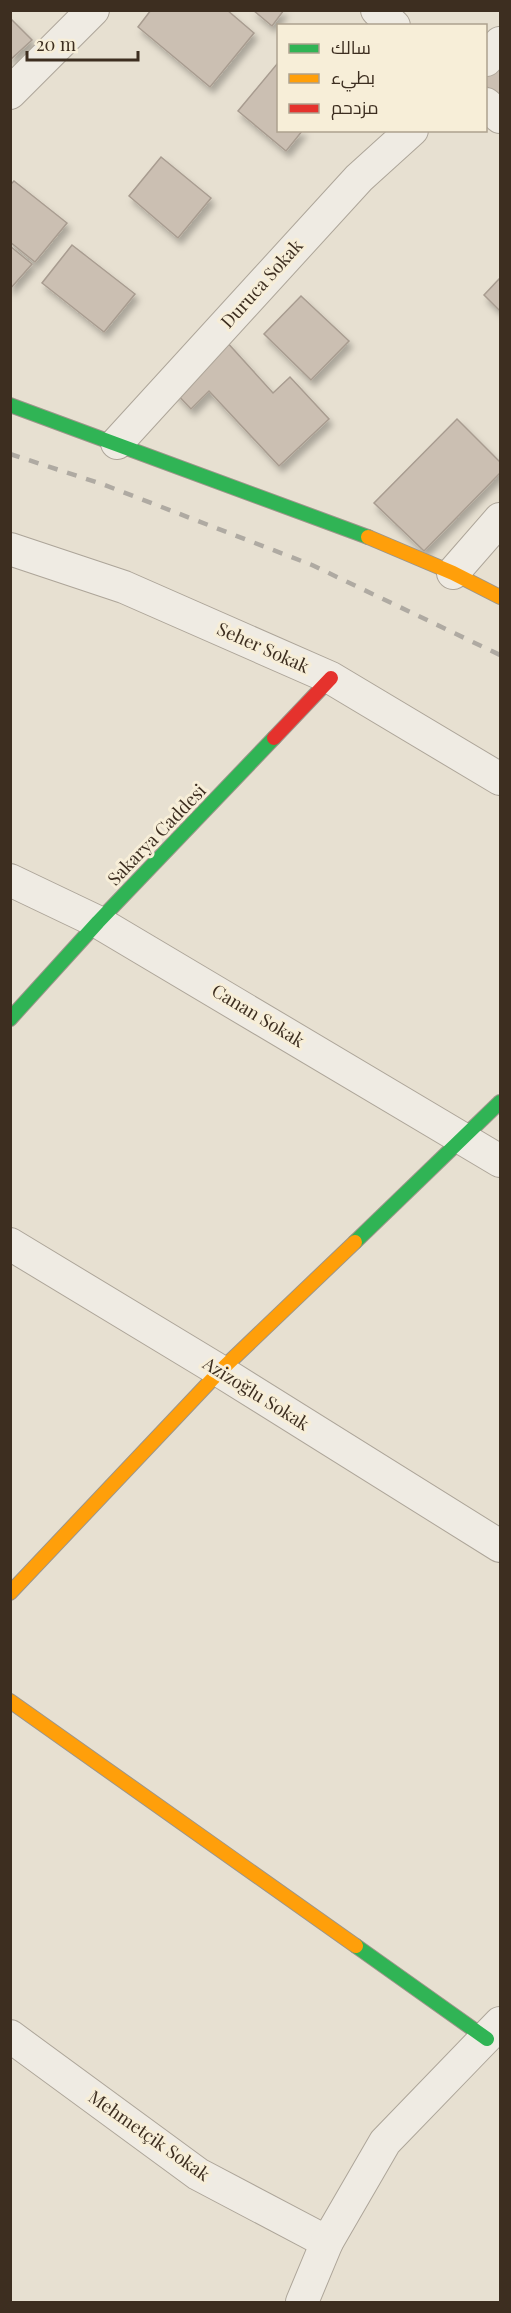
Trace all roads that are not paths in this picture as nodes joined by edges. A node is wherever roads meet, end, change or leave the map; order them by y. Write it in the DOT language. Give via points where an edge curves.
graph roads {
  1 [pos="93,10"];
  2 [pos="377,10"];
  3 [pos="392,24"];
  4 [pos="501,43"];
  5 [pos="487,59"];
  6 [pos="10,93"];
  7 [pos="487,105"];
  8 [pos="501,117"];
  9 [pos="410,132"];
  10 [pos="10,405"];
  11 [pos="117,443"];
  12 [pos="501,519"];
  13 [pos="10,549"];
  14 [pos="453,573"];
  15 [pos="501,597"];
  16 [pos="331,678"];
  17 [pos="501,779"];
  18 [pos="10,880"];
  19 [pos="98,922"];
  20 [pos="10,1019"];
  21 [pos="501,1102"];
  22 [pos="465,1138"];
  23 [pos="501,1161"];
  24 [pos="10,1244"];
  25 [pos="220,1371"];
  26 [pos="501,1546"];
  27 [pos="10,1593"];
  28 [pos="10,1701"];
  29 [pos="494,2031"];
  30 [pos="10,2036"];
  31 [pos="327,2242"];
  32 [pos="302,2302"];
  1 -- 6 [label="street"];
  2 -- 3 [label="street"];
  4 -- 5 [label="street"];
  7 -- 8 [label="street"];
  9 -- 11 [label="street, Duruca Sokak" via="359,178"];
  10 -- 11 [label="street"];
  11 -- 14 [label="street" via="346,527"];
  12 -- 14 [label="street"];
  13 -- 16 [label="street, Seher Sokak" via="124,587"];
  14 -- 15 [label="street"];
  16 -- 17 [label="street, Seher Sokak"];
  16 -- 19 [label="street, Sakarya Caddesi"];
  18 -- 19 [label="street, Canan Sokak"];
  19 -- 20 [label="street, Sakarya Caddesi"];
  19 -- 22 [label="street, Canan Sokak"];
  21 -- 22 [label="street"];
  22 -- 23 [label="street, Canan Sokak"];
  22 -- 25 [label="street"];
  24 -- 25 [label="street, Azizoğlu Sokak"];
  25 -- 26 [label="street, Azizoğlu Sokak"];
  25 -- 27 [label="street"];
  28 -- 29 [label="street"];
  29 -- 31 [label="street" via="385,2142"];
  30 -- 31 [label="street, Mehmetçik Sokak" via="198,2174"];
  31 -- 32 [label="street"];
}
